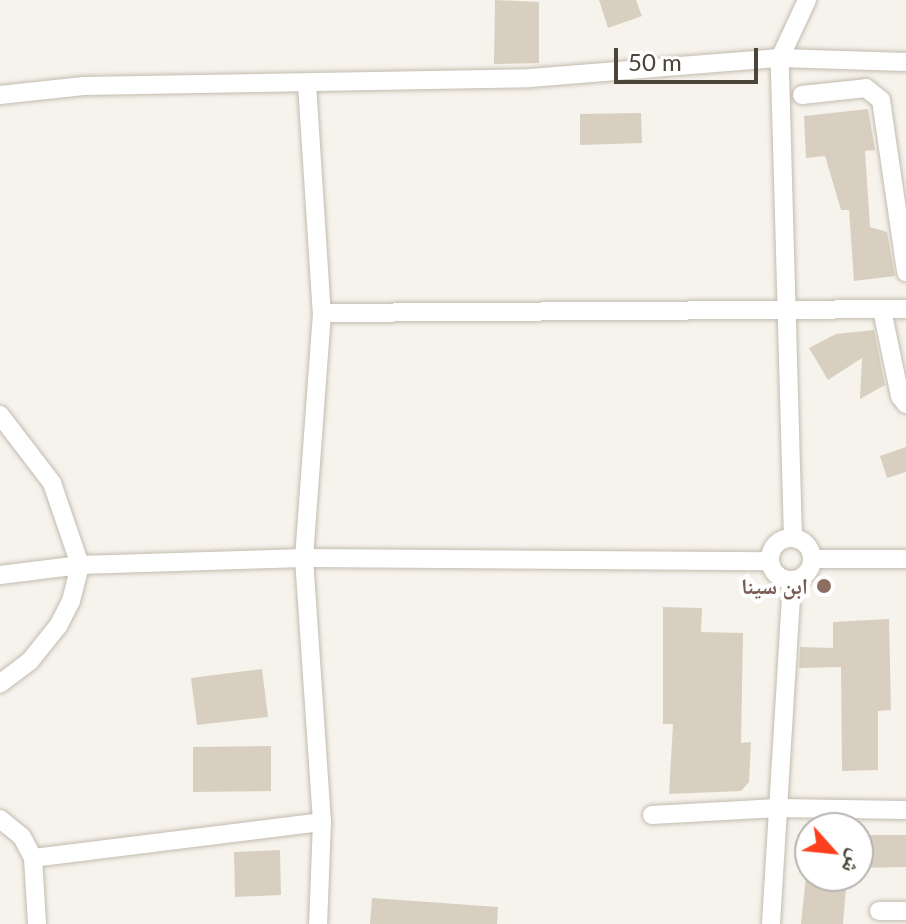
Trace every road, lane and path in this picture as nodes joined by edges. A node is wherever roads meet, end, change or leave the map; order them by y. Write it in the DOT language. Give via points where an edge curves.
graph roads {
  1 [pos="807,0"];
  2 [pos="780,58"];
  3 [pos="906,62"];
  4 [pos="307,84"];
  5 [pos="0,95"];
  6 [pos="802,95"];
  7 [pos="906,272"];
  8 [pos="906,309"];
  9 [pos="882,310"];
  10 [pos="789,311"];
  11 [pos="322,313"];
  12 [pos="906,404"];
  13 [pos="0,415"];
  14 [pos="793,538"];
  15 [pos="304,558"];
  16 [pos="812,559"];
  17 [pos="906,559"];
  18 [pos="769,561"];
  19 [pos="80,565"];
  20 [pos="0,575"];
  21 [pos="792,581"];
  22 [pos="0,684"];
  23 [pos="778,808"];
  24 [pos="906,810"];
  25 [pos="652,815"];
  26 [pos="0,819"];
  27 [pos="322,822"];
  28 [pos="33,858"];
  29 [pos="879,911"];
  30 [pos="906,911"];
  31 [pos="37,924"];
  32 [pos="318,924"];
  33 [pos="771,924"];
  1 -- 2 [label="street"];
  2 -- 3 [label="street"];
  2 -- 4 [label="street" via="672,71"];
  2 -- 10 [label="street"];
  4 -- 5 [label="street" via="84,86"];
  4 -- 11 [label="street"];
  6 -- 7 [label="street" via="866,88 881,100"];
  8 -- 9 [label="street"];
  9 -- 10 [label="street"];
  9 -- 12 [label="street"];
  10 -- 11 [label="street"];
  10 -- 14 [label="street"];
  11 -- 15 [label="street"];
  13 -- 19 [label="street" via="52,483"];
  14 -- 16 [label="street" via="807,544"];
  14 -- 18 [label="street" via="778,541"];
  15 -- 18 [label="street"];
  15 -- 19 [label="street"];
  15 -- 27 [label="street"];
  16 -- 17 [label="street"];
  16 -- 21 [label="street" via="804,576"];
  18 -- 21 [label="street" via="774,573"];
  19 -- 20 [label="street"];
  19 -- 22 [label="street" via="58,626 30,661"];
  21 -- 23 [label="street"];
  23 -- 24 [label="street"];
  23 -- 25 [label="street"];
  23 -- 33 [label="street"];
  26 -- 28 [label="street" via="22,837"];
  27 -- 28 [label="street"];
  27 -- 32 [label="street"];
  28 -- 31 [label="street"];
  29 -- 30 [label="street"];
}
